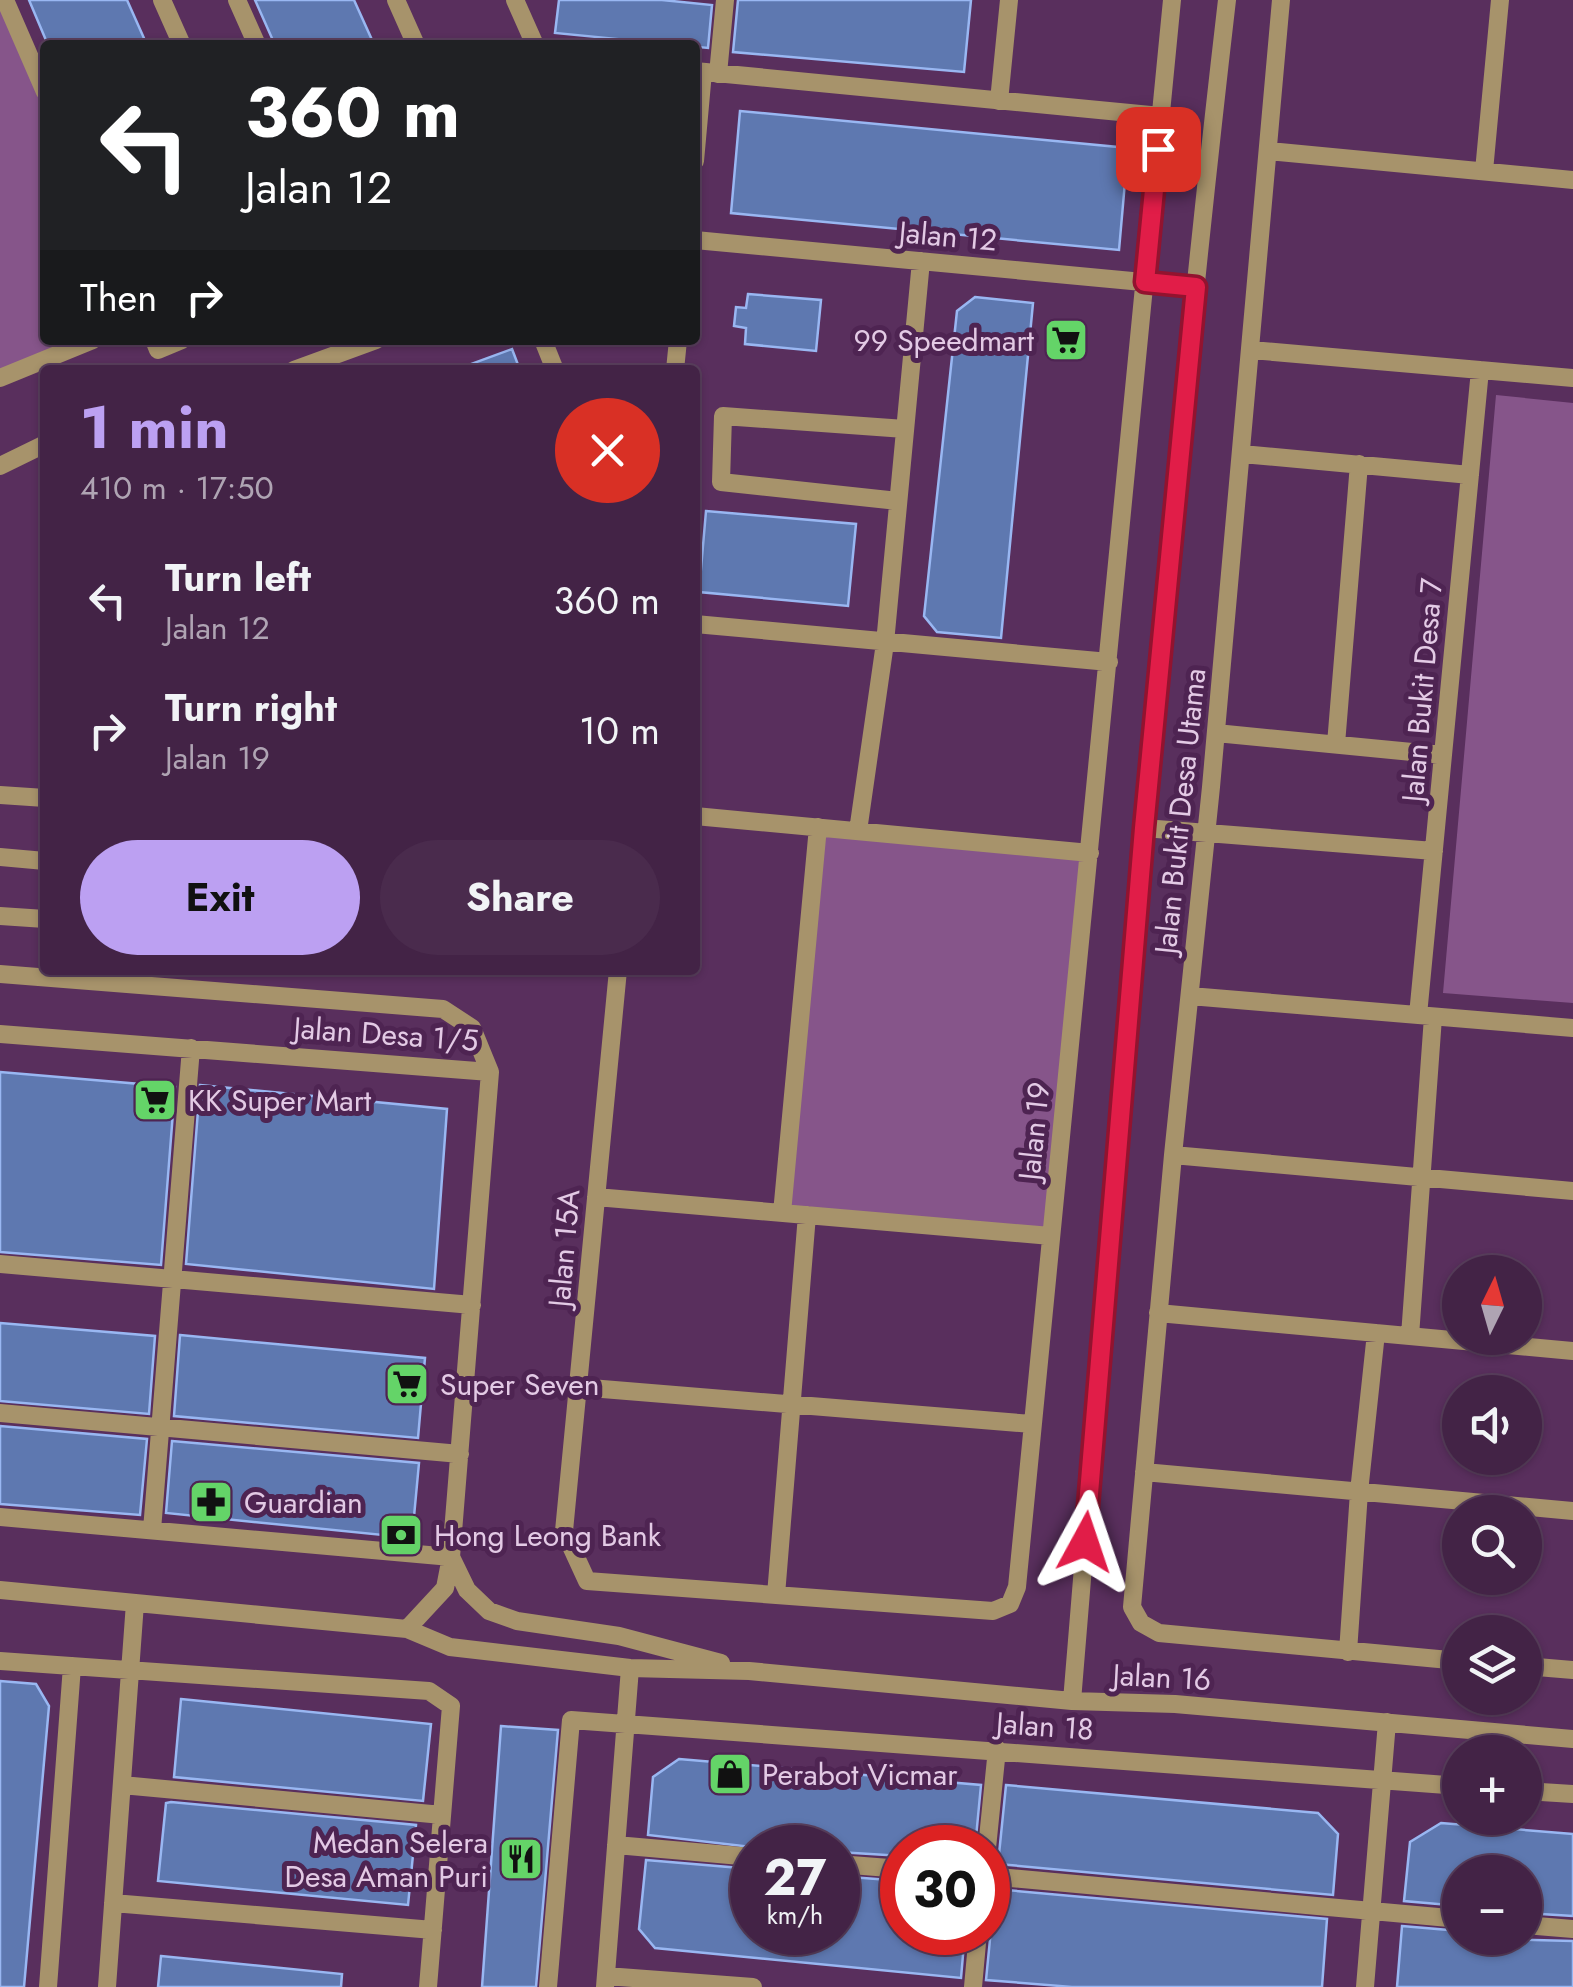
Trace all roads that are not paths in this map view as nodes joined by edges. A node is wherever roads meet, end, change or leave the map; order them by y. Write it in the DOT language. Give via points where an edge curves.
graph roads {
  1 [pos="5,0"];
  2 [pos="162,0"];
  3 [pos="237,0"];
  4 [pos="396,0"];
  5 [pos="515,0"];
  6 [pos="725,0"];
  7 [pos="1009,0"];
  8 [pos="1172,0"];
  9 [pos="1227,0"];
  10 [pos="1281,0"];
  11 [pos="1500,0"];
  12 [pos="180,40"];
  13 [pos="255,40"];
  14 [pos="414,40"];
  15 [pos="532,40"];
  16 [pos="706,72"];
  17 [pos="40,80"];
  18 [pos="999,100"];
  19 [pos="1161,116"];
  20 [pos="700,121"];
  21 [pos="1270,151"];
  22 [pos="1484,171"];
  23 [pos="1573,180"];
  24 [pos="700,240"];
  25 [pos="921,261"];
  26 [pos="1145,282"];
  27 [pos="1196,287"];
  28 [pos="80,345"];
  29 [pos="362,345"];
  30 [pos="1251,350"];
  31 [pos="308,365"];
  32 [pos="1480,370"];
  33 [pos="0,378"];
  34 [pos="1573,378"];
  35 [pos="905,429"];
  36 [pos="40,446"];
  37 [pos="1242,454"];
  38 [pos="1359,464"];
  39 [pos="0,466"];
  40 [pos="1470,475"];
  41 [pos="898,501"];
  42 [pos="700,624"];
  43 [pos="884,642"];
  44 [pos="1109,662"];
  45 [pos="1216,733"];
  46 [pos="1336,744"];
  47 [pos="1444,755"];
  48 [pos="0,795"];
  49 [pos="40,798"];
  50 [pos="700,816"];
  51 [pos="818,828"];
  52 [pos="1144,828"];
  53 [pos="858,831"];
  54 [pos="1207,833"];
  55 [pos="1434,851"];
  56 [pos="1090,853"];
  57 [pos="0,858"];
  58 [pos="40,861"];
  59 [pos="0,916"];
  60 [pos="40,920"];
  61 [pos="0,974"];
  62 [pos="618,975"];
  63 [pos="1190,996"];
  64 [pos="1426,1016"];
  65 [pos="1573,1028"];
  66 [pos="0,1034"];
  67 [pos="191,1048"];
  68 [pos="490,1072"];
  69 [pos="1172,1155"];
  70 [pos="1421,1177"];
  71 [pos="1573,1191"];
  72 [pos="596,1197"];
  73 [pos="782,1212"];
  74 [pos="807,1215"];
  75 [pos="1051,1236"];
  76 [pos="0,1264"];
  77 [pos="172,1279"];
  78 [pos="472,1305"];
  79 [pos="1158,1313"];
  80 [pos="1376,1333"];
  81 [pos="1410,1336"];
  82 [pos="1573,1351"];
  83 [pos="578,1387"];
  84 [pos="792,1405"];
  85 [pos="0,1413"];
  86 [pos="1032,1424"];
  87 [pos="160,1429"];
  88 [pos="460,1454"];
  89 [pos="1144,1472"];
  90 [pos="1358,1492"];
  91 [pos="1573,1511"];
  92 [pos="0,1516"];
  93 [pos="152,1530"];
  94 [pos="451,1557"];
  95 [pos="0,1590"];
  96 [pos="776,1595"];
  97 [pos="136,1602"];
  98 [pos="407,1629"];
  99 [pos="1348,1652"];
  100 [pos="1442,1660"];
  101 [pos="0,1661"];
  102 [pos="72,1666"];
  103 [pos="1542,1667"];
  104 [pos="630,1668"];
  105 [pos="130,1670"];
  106 [pos="1573,1670"];
  107 [pos="749,1671"];
  108 [pos="1072,1701"];
  109 [pos="1387,1722"];
  110 [pos="625,1724"];
  111 [pos="1573,1739"];
  112 [pos="997,1749"];
  113 [pos="1383,1780"];
  114 [pos="1442,1785"];
  115 [pos="122,1786"];
  116 [pos="1542,1791"];
  117 [pos="1573,1794"];
  118 [pos="442,1814"];
  119 [pos="989,1825"];
  120 [pos="616,1846"];
  121 [pos="730,1854"];
  122 [pos="1010,1878"];
  123 [pos="113,1903"];
  124 [pos="1371,1911"];
  125 [pos="1442,1917"];
  126 [pos="1542,1926"];
  127 [pos="1573,1929"];
  128 [pos="433,1930"];
  129 [pos="976,1955"];
  130 [pos="605,1981"];
  131 [pos="48,1987"];
  132 [pos="106,1987"];
  133 [pos="428,1987"];
  134 [pos="548,1987"];
  135 [pos="753,1987"];
  136 [pos="973,1987"];
  137 [pos="1365,1987"];
  1 -- 17 [label="street"];
  2 -- 12 [label="street"];
  3 -- 13 [label="street"];
  4 -- 14 [label="street"];
  5 -- 15 [label="street"];
  6 -- 16 [label="street"];
  7 -- 18 [label="street"];
  8 -- 19 [label="street"];
  9 -- 27 [label="street, Jalan Bukit Desa Utama"];
  10 -- 21 [label="street, Jalan Bukit Desa Utama"];
  11 -- 22 [label="street"];
  16 -- 18 [label="street"];
  16 -- 20 [label="street"];
  18 -- 19 [label="street"];
  19 -- 26 [label="street"];
  21 -- 22 [label="street"];
  21 -- 30 [label="street, Jalan Bukit Desa Utama"];
  22 -- 23 [label="street"];
  24 -- 25 [label="street, Jalan 12"];
  25 -- 26 [label="street, Jalan 12"];
  25 -- 35 [label="street"];
  26 -- 27 [label="street, Jalan 12"];
  26 -- 44 [label="street, Jalan 19"];
  27 -- 52 [label="street, Jalan Bukit Desa Utama"];
  28 -- 33 [label="street"];
  29 -- 31 [label="street"];
  30 -- 32 [label="street"];
  30 -- 37 [label="street, Jalan Bukit Desa Utama"];
  32 -- 34 [label="street"];
  32 -- 40 [label="street, Jalan Bukit Desa 7"];
  35 -- 41 [label="street"];
  35 -- 41 [label="street" via="722,416 721,482"];
  36 -- 39 [label="street"];
  37 -- 38 [label="street"];
  37 -- 45 [label="street, Jalan Bukit Desa Utama"];
  38 -- 40 [label="street"];
  38 -- 46 [label="street"];
  40 -- 47 [label="street, Jalan Bukit Desa 7"];
  41 -- 43 [label="street"];
  42 -- 43 [label="street"];
  43 -- 44 [label="street"];
  43 -- 53 [label="street"];
  44 -- 56 [label="street, Jalan 19"];
  45 -- 46 [label="street"];
  45 -- 54 [label="street, Jalan Bukit Desa Utama"];
  46 -- 47 [label="street"];
  47 -- 55 [label="street, Jalan Bukit Desa 7"];
  48 -- 49 [label="street"];
  50 -- 51 [label="street"];
  51 -- 53 [label="street"];
  51 -- 73 [label="street"];
  52 -- 54 [label="street"];
  52 -- 108 [label="street, Jalan Bukit Desa Utama"];
  53 -- 56 [label="street"];
  54 -- 55 [label="street"];
  54 -- 63 [label="street, Jalan Bukit Desa Utama"];
  55 -- 64 [label="street, Jalan Bukit Desa 7"];
  56 -- 75 [label="street, Jalan 19"];
  57 -- 58 [label="street"];
  59 -- 60 [label="street"];
  61 -- 68 [label="street, Jalan Desa 1/5" via="443,1009 472,1028"];
  62 -- 72 [label="street, Jalan 15A"];
  63 -- 64 [label="street"];
  63 -- 69 [label="street, Jalan Bukit Desa Utama"];
  64 -- 65 [label="street"];
  64 -- 70 [label="street, Jalan Bukit Desa 7"];
  66 -- 67 [label="street, Jalan Desa 1/5"];
  67 -- 68 [label="street, Jalan Desa 1/5"];
  67 -- 77 [label="street"];
  68 -- 78 [label="street"];
  69 -- 70 [label="street"];
  69 -- 79 [label="street, Jalan Bukit Desa Utama"];
  70 -- 71 [label="street"];
  70 -- 81 [label="street, Jalan Bukit Desa 7"];
  72 -- 73 [label="street"];
  72 -- 83 [label="street, Jalan 15A"];
  73 -- 74 [label="street"];
  74 -- 75 [label="street"];
  74 -- 84 [label="street"];
  75 -- 86 [label="street, Jalan 19"];
  76 -- 77 [label="street"];
  77 -- 78 [label="street"];
  77 -- 87 [label="street"];
  78 -- 88 [label="street"];
  79 -- 80 [label="street"];
  79 -- 89 [label="street, Jalan Bukit Desa Utama"];
  80 -- 81 [label="street"];
  80 -- 90 [label="street"];
  81 -- 82 [label="street"];
  83 -- 84 [label="street"];
  83 -- 96 [label="street, Jalan 15A" via="564,1531 587,1580"];
  84 -- 86 [label="street"];
  84 -- 96 [label="street"];
  85 -- 87 [label="street"];
  86 -- 96 [label="street, Jalan 19" via="1017,1588 1010,1604 994,1611"];
  87 -- 88 [label="street"];
  87 -- 93 [label="street"];
  88 -- 94 [label="street"];
  89 -- 90 [label="street"];
  89 -- 99 [label="street, Jalan Bukit Desa Utama" via="1131,1588 1142,1623 1159,1634"];
  90 -- 91 [label="street"];
  90 -- 99 [label="street"];
  92 -- 93 [label="street"];
  93 -- 94 [label="street"];
  94 -- 98 [label="street" via="445,1588"];
  94 -- 107 [label="street, Jalan 16" via="468,1590 489,1610 517,1621 619,1636"];
  95 -- 97 [label="street, Jalan 16"];
  97 -- 98 [label="street, Jalan 16"];
  97 -- 105 [label="street"];
  98 -- 104 [label="street, Jalan 16" via="450,1647"];
  99 -- 100 [label="street"];
  101 -- 102 [label="street"];
  102 -- 105 [label="street"];
  102 -- 131 [label="street"];
  103 -- 106 [label="street"];
  104 -- 107 [label="street, Jalan 16"];
  104 -- 110 [label="street"];
  105 -- 115 [label="street"];
  105 -- 118 [label="street" via="429,1691 450,1706"];
  107 -- 108 [label="street, Jalan 16"];
  108 -- 109 [label="street, Jalan 16"];
  109 -- 111 [label="street, Jalan 16"];
  109 -- 113 [label="street"];
  110 -- 112 [label="street, Jalan 18"];
  110 -- 120 [label="street"];
  110 -- 134 [label="street, Jalan 18" via="571,1720"];
  112 -- 113 [label="street, Jalan 18"];
  112 -- 119 [label="street"];
  113 -- 114 [label="street, Jalan 18"];
  113 -- 124 [label="street"];
  115 -- 118 [label="street"];
  115 -- 123 [label="street"];
  116 -- 117 [label="street"];
  118 -- 128 [label="street"];
  120 -- 121 [label="street"];
  120 -- 130 [label="street"];
  122 -- 124 [label="street"];
  123 -- 128 [label="street"];
  123 -- 132 [label="street"];
  124 -- 125 [label="street"];
  124 -- 137 [label="street"];
  126 -- 127 [label="street"];
  128 -- 133 [label="street"];
  129 -- 136 [label="street"];
  130 -- 135 [label="street"];
}
